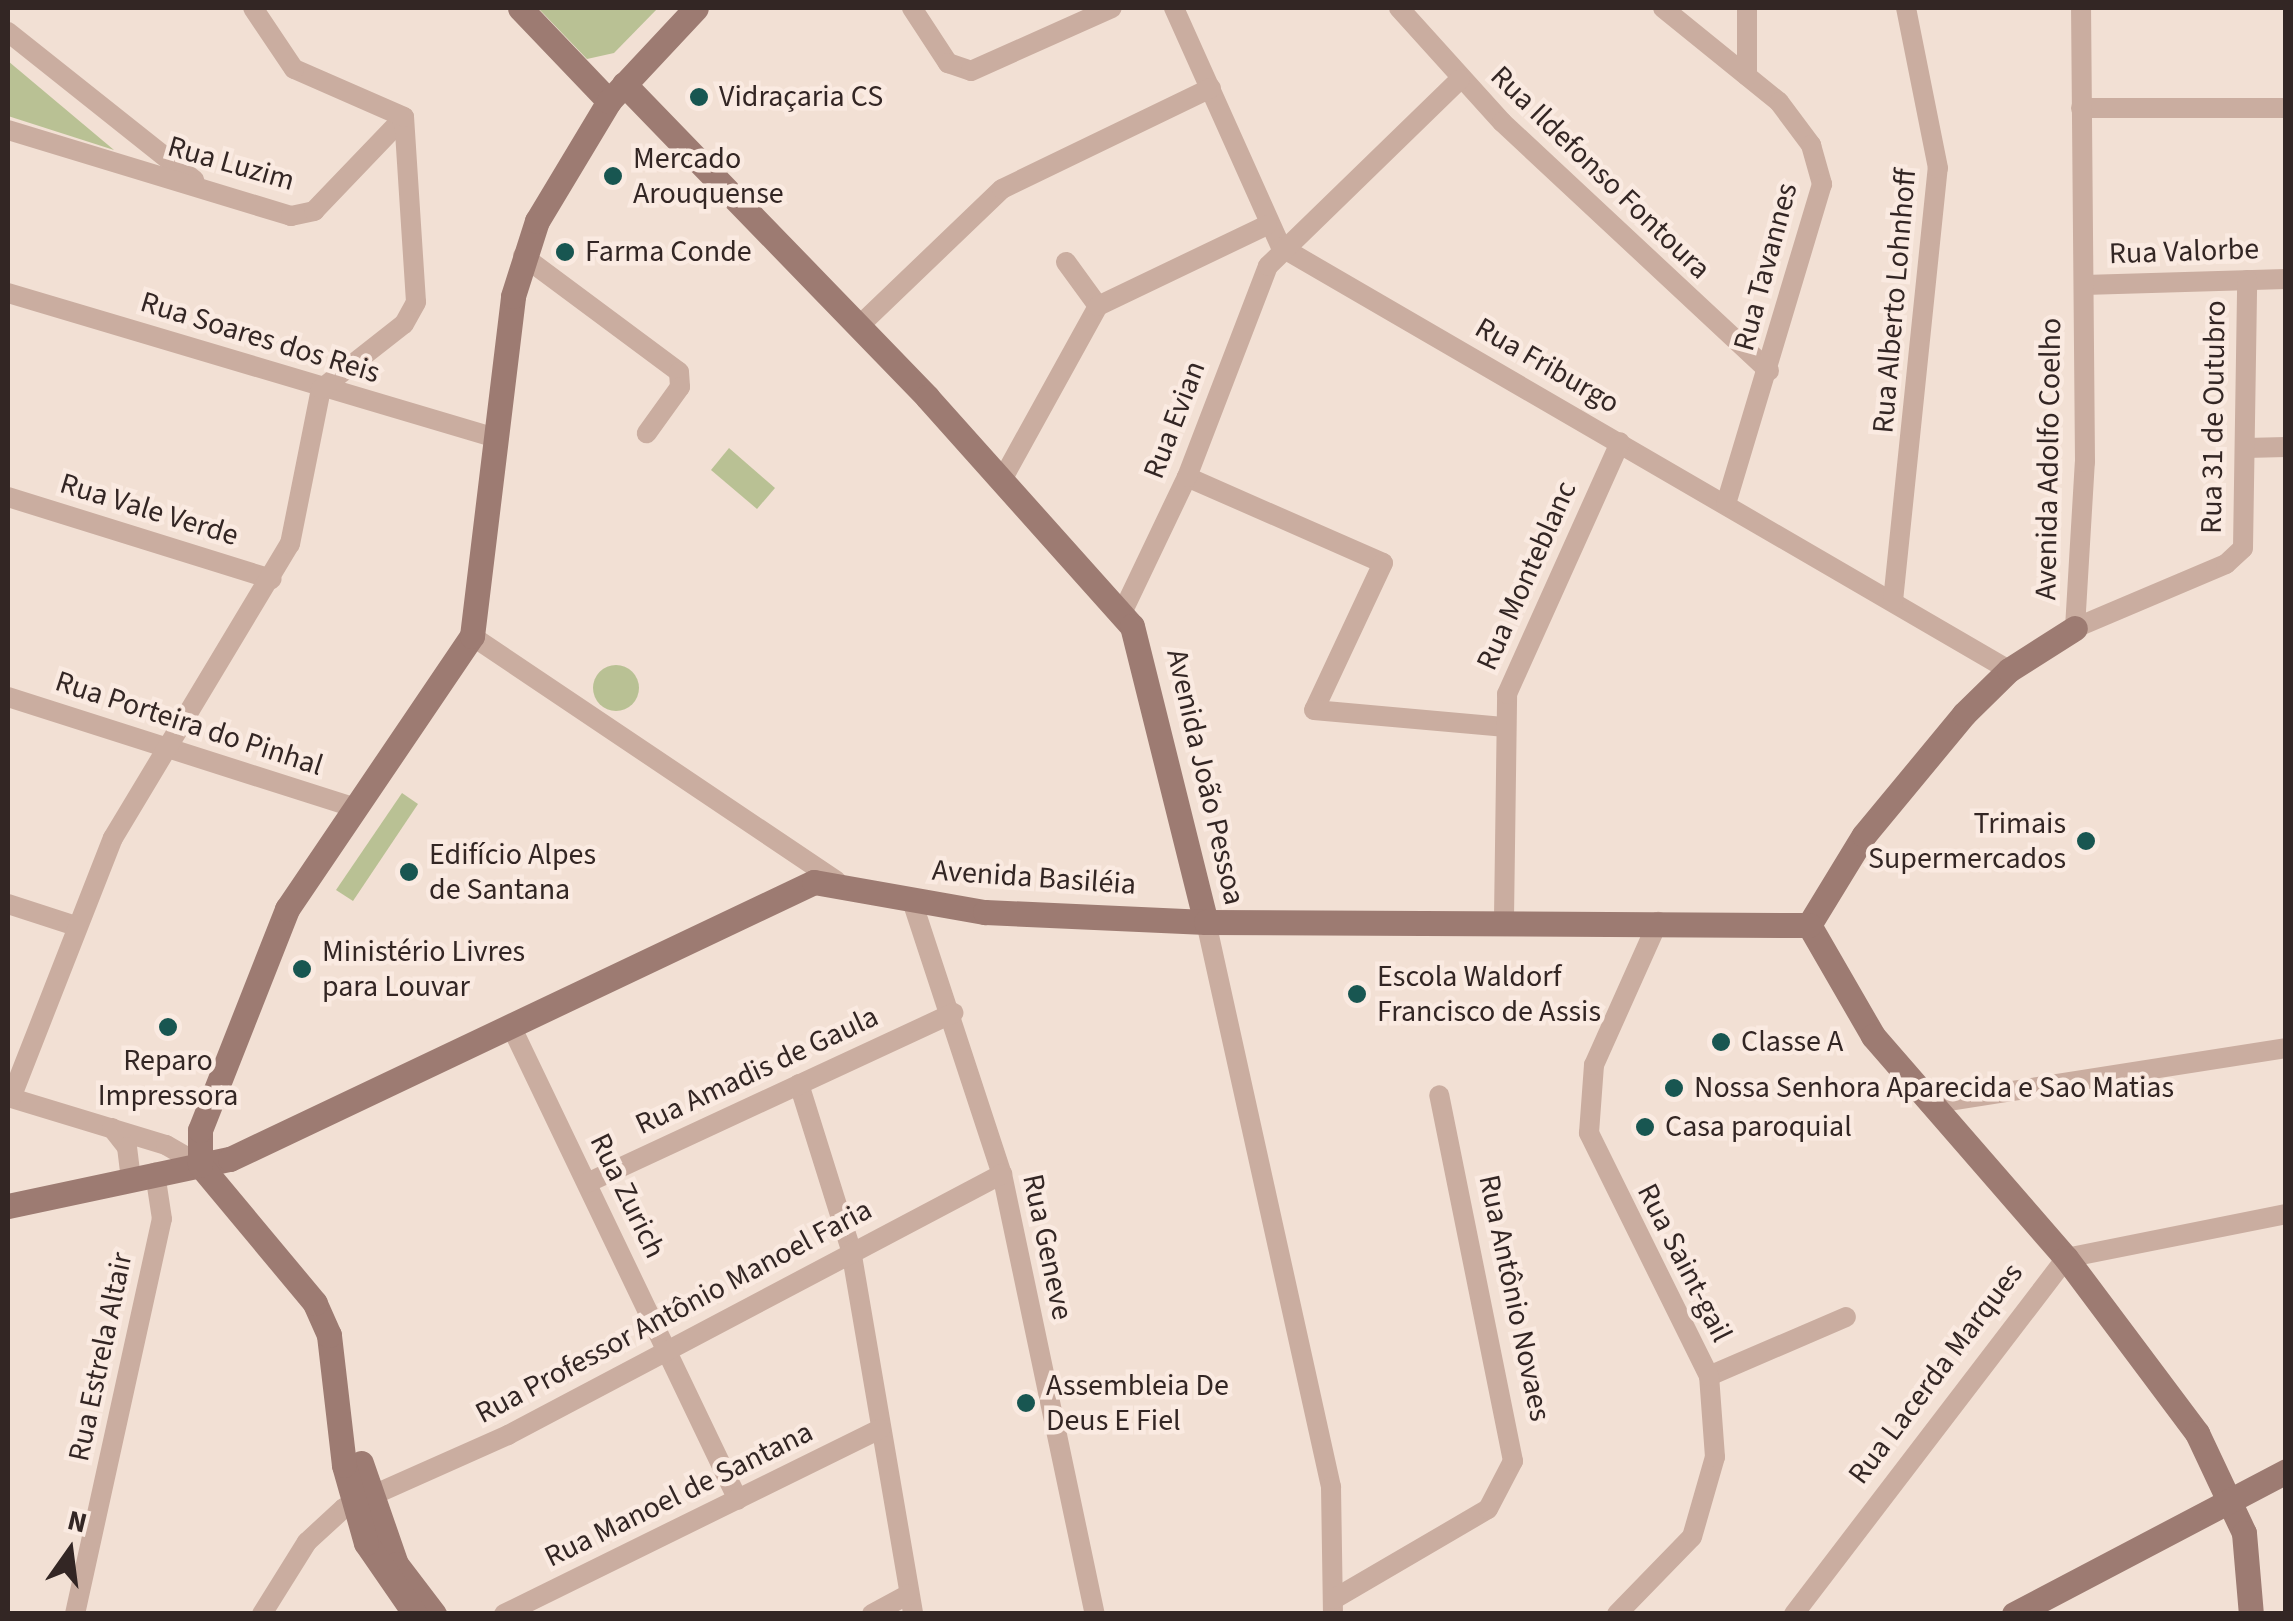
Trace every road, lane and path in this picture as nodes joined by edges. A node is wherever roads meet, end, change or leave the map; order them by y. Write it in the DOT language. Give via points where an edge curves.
graph roads {
  1 [pos="253,8"];
  2 [pos="520,8"];
  3 [pos="696,8"];
  4 [pos="912,8"];
  5 [pos="1112,8"];
  6 [pos="1174,8"];
  7 [pos="1399,8"];
  8 [pos="1663,8"];
  9 [pos="1747,8"];
  10 [pos="1906,8"];
  11 [pos="2081,8"];
  12 [pos="8,32"];
  13 [pos="1748,76"];
  14 [pos="1460,79"];
  15 [pos="1212,88"];
  16 [pos="616,92"];
  17 [pos="2081,108"];
  18 [pos="2286,108"];
  19 [pos="404,118"];
  20 [pos="8,130"];
  21 [pos="202,187"];
  22 [pos="1268,225"];
  23 [pos="1281,247"];
  24 [pos="523,256"];
  25 [pos="1066,262"];
  26 [pos="2286,279"];
  27 [pos="2246,280"];
  28 [pos="2084,284"];
  29 [pos="8,293"];
  30 [pos="1098,306"];
  31 [pos="858,327"];
  32 [pos="1770,371"];
  33 [pos="320,389"];
  34 [pos="647,434"];
  35 [pos="496,438"];
  36 [pos="1620,442"];
  37 [pos="2286,447"];
  38 [pos="2246,448"];
  39 [pos="1187,477"];
  40 [pos="1002,480"];
  41 [pos="8,497"];
  42 [pos="1726,503"];
  43 [pos="272,579"];
  44 [pos="2082,591"];
  45 [pos="1893,601"];
  46 [pos="1122,613"];
  47 [pos="2104,616"];
  48 [pos="2075,628"];
  49 [pos="472,636"];
  50 [pos="2009,670"];
  51 [pos="8,697"];
  52 [pos="1503,728"];
  53 [pos="162,746"];
  54 [pos="353,807"];
  55 [pos="836,881"];
  56 [pos="912,901"];
  57 [pos="8,904"];
  58 [pos="1504,918"];
  59 [pos="1206,922"];
  60 [pos="1658,922"];
  61 [pos="73,924"];
  62 [pos="1809,925"];
  63 [pos="953,1012"];
  64 [pos="512,1028"];
  65 [pos="2286,1048"];
  66 [pos="799,1084"];
  67 [pos="1440,1096"];
  68 [pos="9,1097"];
  69 [pos="1929,1104"];
  70 [pos="112,1128"];
  71 [pos="200,1165"];
  72 [pos="1002,1174"];
  73 [pos="143,1176"];
  74 [pos="587,1183"];
  75 [pos="8,1206"];
  76 [pos="2286,1214"];
  77 [pos="851,1250"];
  78 [pos="2066,1258"];
  79 [pos="1846,1317"];
  80 [pos="671,1352"];
  81 [pos="1708,1376"];
  82 [pos="880,1429"];
  83 [pos="2286,1471"];
  84 [pos="2233,1499"];
  85 [pos="738,1500"];
  86 [pos="363,1501"];
  87 [pos="911,1604"];
  88 [pos="1334,1606"];
  89 [pos="75,1614"];
  90 [pos="262,1614"];
  91 [pos="414,1614"];
  92 [pos="434,1614"];
  93 [pos="504,1614"];
  94 [pos="872,1614"];
  95 [pos="1095,1614"];
  96 [pos="1617,1614"];
  97 [pos="1794,1614"];
  98 [pos="2014,1614"];
  99 [pos="2251,1614"];
  1 -- 19 [label="street" via="294,69"];
  2 -- 16 [label="street, Avenida João Pessoa"];
  3 -- 16 [label="street"];
  4 -- 5 [label="street" via="948,63 971,71"];
  6 -- 15 [label="street, Rua Friburgo"];
  7 -- 14 [label="street, Rua Ildefonso Fontoura"];
  8 -- 13 [label="street, Rua Tavannes"];
  9 -- 13 [label="street"];
  10 -- 45 [label="street, Rua Alberto Lohnhoff" via="1938,168"];
  11 -- 17 [label="street, Avenida Adolfo Coelho"];
  12 -- 21 [label="street"];
  13 -- 32 [label="street, Rua Tavannes" via="1802,130 1822,184"];
  14 -- 23 [label="street"];
  14 -- 32 [label="street, Rua Ildefonso Fontoura"];
  15 -- 22 [label="street, Rua Friburgo"];
  15 -- 31 [label="street" via="1002,189"];
  16 -- 24 [label="street" via="572,151"];
  16 -- 31 [label="street, Avenida João Pessoa"];
  17 -- 18 [label="street"];
  17 -- 28 [label="street, Avenida Adolfo Coelho"];
  19 -- 21 [label="street, Rua Luzim" via="306,215"];
  19 -- 33 [label="street" via="416,302 404,324"];
  20 -- 21 [label="street, Rua Luzim"];
  22 -- 23 [label="street, Rua Friburgo"];
  22 -- 30 [label="street"];
  23 -- 36 [label="street, Rua Friburgo"];
  23 -- 39 [label="street, Rua Evian"];
  24 -- 34 [label="street" via="678,372 680,387"];
  24 -- 35 [label="street"];
  25 -- 30 [label="street"];
  26 -- 27 [label="street, Rua Valorbe"];
  27 -- 28 [label="street, Rua Valorbe"];
  27 -- 38 [label="street, Rua 31 de Outubro"];
  28 -- 44 [label="street, Avenida Adolfo Coelho"];
  29 -- 33 [label="street, Rua Soares dos Reis"];
  30 -- 40 [label="street"];
  31 -- 40 [label="street, Avenida João Pessoa"];
  32 -- 42 [label="street, Rua Tavannes"];
  33 -- 35 [label="street, Rua Soares dos Reis"];
  33 -- 43 [label="street" via="298,519"];
  35 -- 49 [label="street"];
  36 -- 42 [label="street, Rua Friburgo"];
  36 -- 52 [label="street, Rua Monteblanc" via="1516,666"];
  37 -- 38 [label="street"];
  38 -- 47 [label="street, Rua 31 de Outubro" via="2246,529 2235,557"];
  39 -- 46 [label="street, Rua Evian"];
  39 -- 52 [label="street" via="1383,563 1314,710"];
  40 -- 46 [label="street, Avenida João Pessoa"];
  41 -- 43 [label="street, Rua Vale Verde"];
  42 -- 45 [label="street, Rua Friburgo"];
  43 -- 53 [label="street"];
  44 -- 47 [label="street"];
  44 -- 48 [label="street, Avenida Adolfo Coelho"];
  45 -- 50 [label="street, Rua Friburgo"];
  46 -- 59 [label="street, Avenida João Pessoa" via="1144,658"];
  47 -- 48 [label="street, Rua 31 de Outubro"];
  48 -- 50 [label="street, Avenida Adolfo Coelho"];
  49 -- 54 [label="street"];
  49 -- 55 [label="street"];
  50 -- 62 [label="street, Avenida Adolfo Coelho" via="1906,780"];
  51 -- 53 [label="street, Rua Porteira do Pinhal"];
  52 -- 58 [label="street, Rua Monteblanc"];
  53 -- 54 [label="street, Rua Porteira do Pinhal"];
  53 -- 61 [label="street"];
  54 -- 71 [label="street" via="268,946 200,1130"];
  55 -- 56 [label="street, Avenida Basiléia"];
  55 -- 64 [label="street, Avenida Basiléia" via="794,888"];
  56 -- 59 [label="street, Avenida Basiléia"];
  56 -- 63 [label="street, Rua Geneve"];
  57 -- 61 [label="street"];
  58 -- 59 [label="street, Avenida Basiléia"];
  58 -- 60 [label="street, Avenida Basiléia"];
  59 -- 88 [label="street, Avenida João Pessoa" via="1331,1487"];
  60 -- 62 [label="street, Avenida Basiléia"];
  60 -- 81 [label="street, Rua Saint-gail" via="1594,1065 1589,1134"];
  61 -- 68 [label="street"];
  62 -- 69 [label="street" via="1850,1004"];
  63 -- 66 [label="street, Rua Amadis de Gaula"];
  63 -- 72 [label="street, Rua Geneve"];
  64 -- 71 [label="street, Avenida Basiléia"];
  64 -- 74 [label="street, Rua Zurich"];
  65 -- 69 [label="street"];
  66 -- 74 [label="street, Rua Amadis de Gaula"];
  66 -- 77 [label="street"];
  67 -- 88 [label="street, Rua Antônio Novaes" via="1513,1460 1488,1509"];
  68 -- 70 [label="street"];
  69 -- 78 [label="street"];
  70 -- 71 [label="street"];
  70 -- 73 [label="street, Rua Estrela Altair"];
  71 -- 73 [label="street, Avenida Basiléia"];
  71 -- 86 [label="street" via="315,1303"];
  72 -- 77 [label="street, Rua Professor Antônio Manoel Faria"];
  72 -- 95 [label="street, Rua Geneve"];
  73 -- 75 [label="street, Avenida Basiléia"];
  73 -- 89 [label="street, Rua Estrela Altair" via="162,1219"];
  74 -- 80 [label="street, Rua Zurich"];
  76 -- 78 [label="street, Rua Lacerda Marques"];
  77 -- 80 [label="street, Rua Professor Antônio Manoel Faria"];
  77 -- 82 [label="street"];
  78 -- 84 [label="street" via="2175,1401"];
  78 -- 97 [label="street, Rua Lacerda Marques"];
  79 -- 81 [label="street"];
  80 -- 85 [label="street, Rua Zurich"];
  80 -- 86 [label="street, Rua Professor Antônio Manoel Faria"];
  81 -- 96 [label="street, Rua Saint-gail" via="1715,1457 1692,1537 1655,1585"];
  82 -- 85 [label="street, Rua Manoel de Santana"];
  82 -- 87 [label="street"];
  83 -- 84 [label="street"];
  84 -- 98 [label="street"];
  84 -- 99 [label="street"];
  85 -- 93 [label="street, Rua Manoel de Santana"];
  86 -- 90 [label="street, Rua Professor Antônio Manoel Faria" via="325,1520"];
  86 -- 91 [label="street" via="376,1566"];
  86 -- 92 [label="street" via="396,1564"];
  87 -- 94 [label="street"];
}
